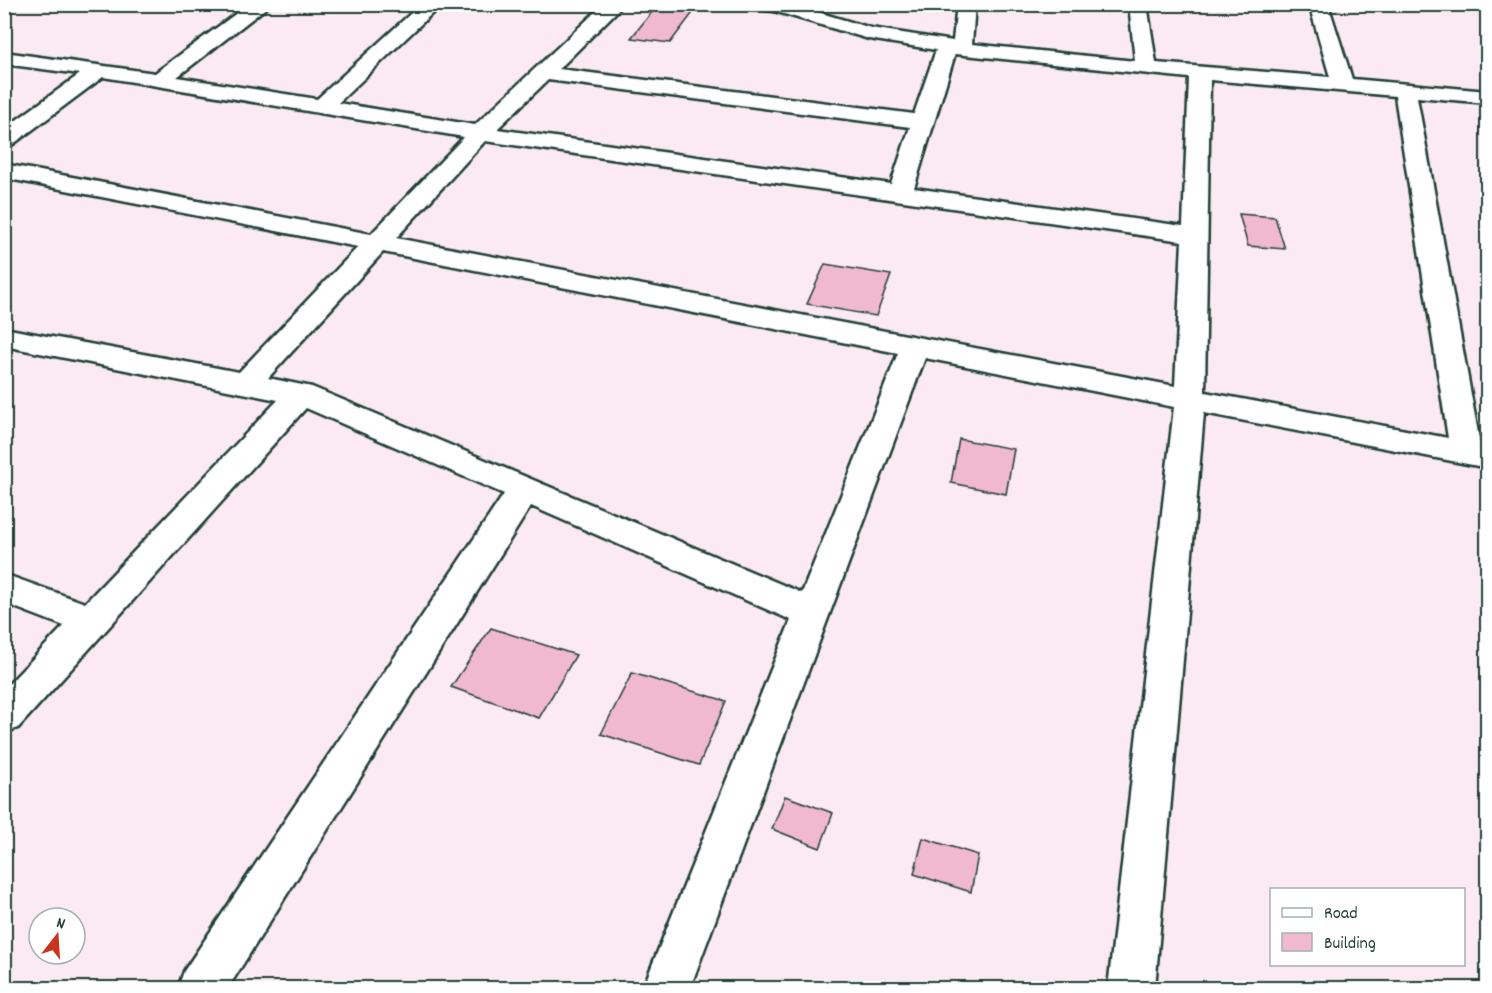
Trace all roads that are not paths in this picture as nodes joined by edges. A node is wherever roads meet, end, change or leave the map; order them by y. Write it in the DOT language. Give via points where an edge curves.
graph roads {
  1 [pos="262,4"];
  2 [pos="433,4"];
  3 [pos="615,4"];
  4 [pos="757,4"];
  5 [pos="966,4"];
  6 [pos="1138,4"];
  7 [pos="1318,4"];
  8 [pos="777,5"];
  9 [pos="954,47"];
  10 [pos="4,58"];
  11 [pos="1146,68"];
  12 [pos="99,70"];
  13 [pos="543,73"];
  14 [pos="1200,73"];
  15 [pos="159,80"];
  16 [pos="1343,85"];
  17 [pos="1405,90"];
  18 [pos="1488,97"];
  19 [pos="321,107"];
  20 [pos="923,122"];
  21 [pos="480,133"];
  22 [pos="4,140"];
  23 [pos="4,171"];
  24 [pos="900,193"];
  25 [pos="1195,235"];
  26 [pos="377,243"];
  27 [pos="4,337"];
  28 [pos="915,346"];
  29 [pos="246,383"];
  30 [pos="301,394"];
  31 [pos="1190,399"];
  32 [pos="1477,455"];
  33 [pos="524,489"];
  34 [pos="4,588"];
  35 [pos="812,613"];
  36 [pos="92,621"];
  37 [pos="4,716"];
  38 [pos="201,988"];
  39 [pos="667,988"];
  40 [pos="1132,988"];
  1 -- 15 [label="street"];
  2 -- 19 [label="street"];
  3 -- 13 [label="street"];
  4 -- 8 [label="street"];
  5 -- 9 [label="street"];
  6 -- 11 [label="street"];
  7 -- 16 [label="street"];
  8 -- 9 [label="street" via="869,33"];
  9 -- 11 [label="street"];
  9 -- 20 [label="street"];
  10 -- 12 [label="street"];
  11 -- 14 [label="street"];
  12 -- 15 [label="street"];
  12 -- 22 [label="street"];
  13 -- 20 [label="street"];
  13 -- 21 [label="street"];
  14 -- 16 [label="street"];
  14 -- 25 [label="street"];
  15 -- 19 [label="street"];
  16 -- 17 [label="street"];
  17 -- 18 [label="street"];
  17 -- 32 [label="street"];
  19 -- 21 [label="street"];
  20 -- 24 [label="street"];
  21 -- 24 [label="street"];
  21 -- 26 [label="street"];
  23 -- 26 [label="street"];
  24 -- 25 [label="street"];
  25 -- 31 [label="street"];
  26 -- 28 [label="street"];
  26 -- 29 [label="street"];
  27 -- 29 [label="street"];
  28 -- 31 [label="street"];
  28 -- 35 [label="street"];
  29 -- 30 [label="street"];
  30 -- 33 [label="street"];
  30 -- 36 [label="street"];
  31 -- 32 [label="street"];
  31 -- 40 [label="street"];
  33 -- 35 [label="street"];
  33 -- 38 [label="street"];
  34 -- 36 [label="street"];
  35 -- 39 [label="street"];
  36 -- 37 [label="street"];
}
